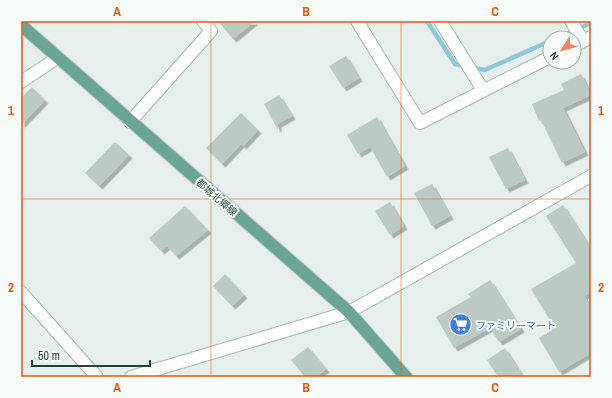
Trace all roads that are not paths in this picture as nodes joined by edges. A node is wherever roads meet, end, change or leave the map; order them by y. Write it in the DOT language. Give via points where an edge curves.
graph roads {
  1 [pos="203,21"];
  2 [pos="358,21"];
  3 [pos="440,21"];
  4 [pos="571,22"];
  5 [pos="21,25"];
  6 [pos="583,41"];
  7 [pos="57,58"];
  8 [pos="542,61"];
  9 [pos="21,82"];
  10 [pos="483,90"];
  11 [pos="130,122"];
  12 [pos="591,176"];
  13 [pos="21,292"];
  14 [pos="348,312"];
  15 [pos="96,377"];
  16 [pos="131,377"];
  17 [pos="406,377"];
  1 -- 11 [label="street" via="211,31"];
  2 -- 10 [label="street" via="420,123"];
  3 -- 10 [label="street"];
  4 -- 6 [label="street"];
  5 -- 7 [label="main road, 都城北郷線"];
  7 -- 9 [label="street"];
  7 -- 11 [label="main road, 都城北郷線"];
  8 -- 10 [label="street"];
  11 -- 14 [label="main road, 都城北郷線"];
  12 -- 14 [label="street"];
  13 -- 15 [label="street"];
  14 -- 16 [label="street"];
  14 -- 17 [label="main road, 都城北郷線"];
}
